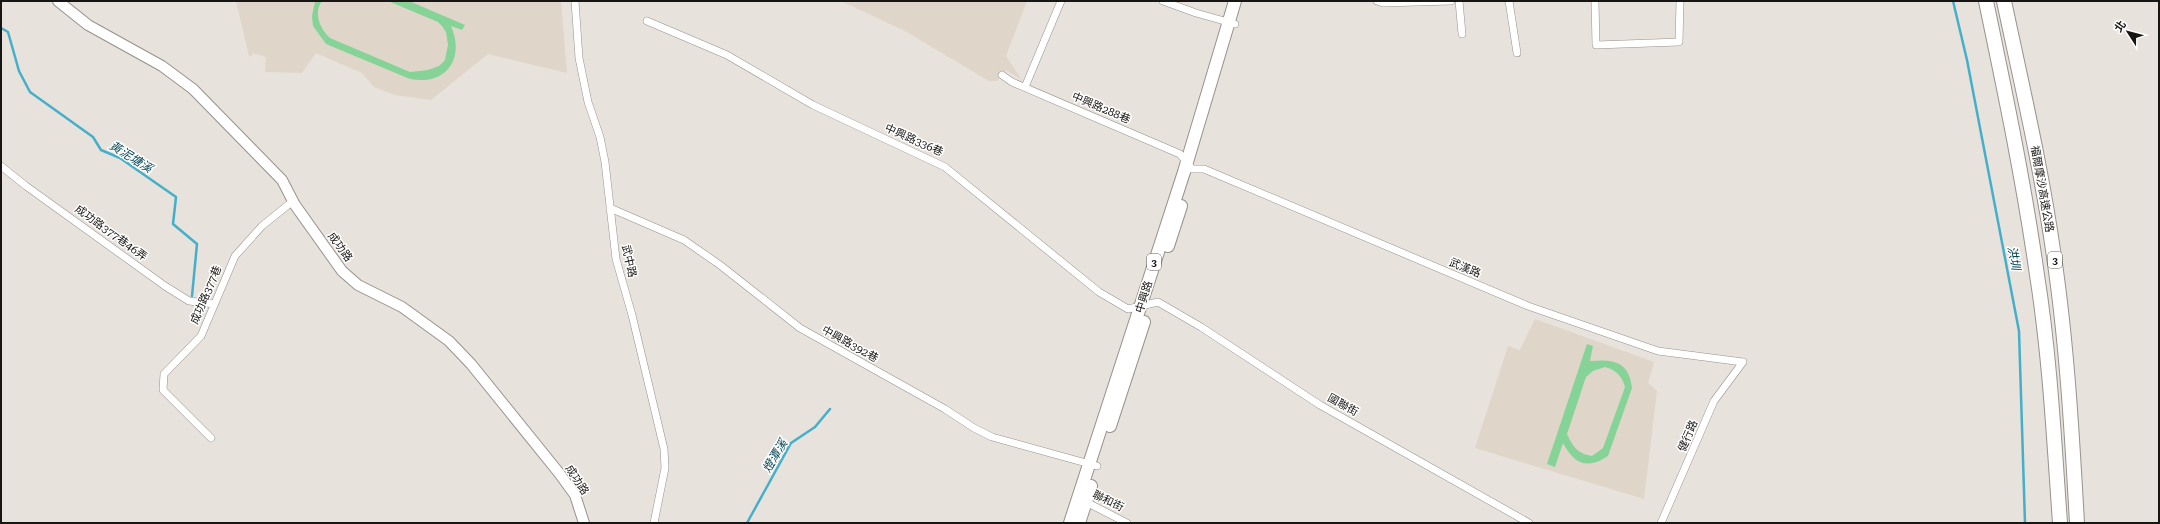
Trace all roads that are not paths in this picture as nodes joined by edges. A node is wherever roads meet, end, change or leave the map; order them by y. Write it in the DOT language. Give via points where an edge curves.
graph roads {
  1 [pos="58,1"];
  2 [pos="575,1"];
  3 [pos="1061,1"];
  4 [pos="1163,1"];
  5 [pos="1235,1"];
  6 [pos="1243,1"];
  7 [pos="1377,1"];
  8 [pos="1451,1"];
  9 [pos="1459,1"];
  10 [pos="1509,1"];
  11 [pos="1595,1"];
  12 [pos="1680,1"];
  13 [pos="1986,1"];
  14 [pos="2004,1"];
  15 [pos="646,21"];
  16 [pos="1232,23"];
  17 [pos="1462,34"];
  18 [pos="1517,54"];
  19 [pos="1002,75"];
  20 [pos="1025,88"];
  21 [pos="1189,165"];
  22 [pos="1,166"];
  23 [pos="293,201"];
  24 [pos="610,208"];
  25 [pos="214,304"];
  26 [pos="1145,304"];
  27 [pos="1743,362"];
  28 [pos="210,438"];
  29 [pos="1093,465"];
  30 [pos="1082,501"];
  31 [pos="584,523"];
  32 [pos="654,523"];
  33 [pos="1070,523"];
  34 [pos="1079,523"];
  35 [pos="1127,523"];
  36 [pos="1529,523"];
  37 [pos="1661,523"];
  38 [pos="2060,523"];
  39 [pos="2077,523"];
  1 -- 23 [label="street, 成功路" via="88,25 162,66 193,89 282,180"];
  2 -- 24 [label="street, 武中路" via="579,58 588,102 600,137"];
  3 -- 20 [label="street"];
  4 -- 16 [label="street"];
  5 -- 16 [label="main road, 中興路 / 3"];
  6 -- 16 [label="main road, 中興路 / 3"];
  7 -- 8 [label="street"];
  9 -- 17 [label="street"];
  10 -- 18 [label="street"];
  11 -- 12 [label="street" via="1596,45 1680,42"];
  13 -- 38 [label="highway, 福爾摩沙高速公路 / 3" via="2012,124 2038,276 2052,403"];
  14 -- 39 [label="highway, 福爾摩沙高速公路 / 3" via="2029,116 2054,257 2070,402"];
  15 -- 26 [label="street, 中興路336巷" via="727,55 813,105 945,166 1099,292 1128,309"];
  16 -- 21 [label="main road, 中興路 / 3"];
  19 -- 20 [label="street, 中興路288巷"];
  20 -- 21 [label="street, 中興路288巷" via="1180,154"];
  21 -- 26 [label="main road, 中興路 / 3"];
  21 -- 27 [label="street, 武漢路" via="1204,169 1516,302 1658,351"];
  22 -- 25 [label="street, 成功路377巷46弄" via="165,286 189,301"];
  23 -- 25 [label="street, 成功路377巷" via="262,226 235,256"];
  23 -- 31 [label="street, 成功路" via="342,271 358,285 402,307 449,341 471,364 575,495"];
  24 -- 29 [label="street, 中興路392巷" via="684,240 800,328 974,428 992,437"];
  24 -- 32 [label="street, 武中路" via="616,260 664,449 666,468"];
  25 -- 28 [label="street, 成功路377巷" via="200,336 164,374 163,390"];
  26 -- 29 [label="main road, 中興路 / 3" via="1129,371"];
  26 -- 36 [label="street, 國聯街" via="1158,302 1320,405"];
  27 -- 37 [label="street, 健行路" via="1714,401"];
  29 -- 30 [label="main road, 中興路 / 3"];
  30 -- 33 [label="main road, 中興路 / 3"];
  30 -- 34 [label="main road, 中興路 / 3"];
  30 -- 35 [label="street, 聯和街"];
}
